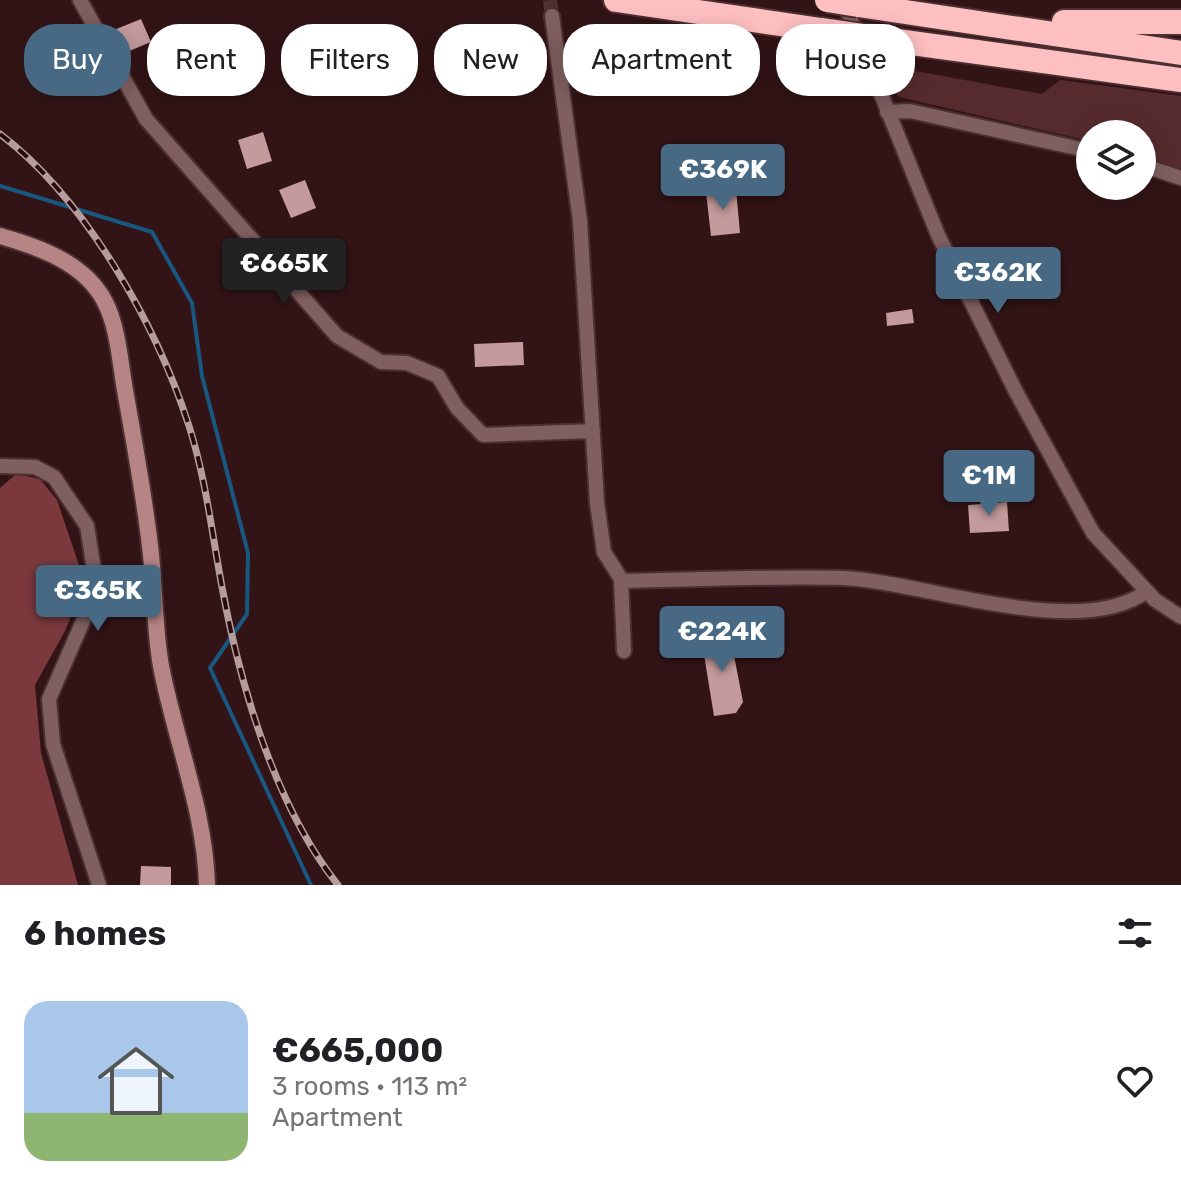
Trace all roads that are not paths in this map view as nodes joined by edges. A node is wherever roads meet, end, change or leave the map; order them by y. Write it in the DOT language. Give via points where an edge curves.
graph roads {
  1 [pos="80,0"];
  2 [pos="616,0"];
  3 [pos="827,0"];
  4 [pos="851,2"];
  5 [pos="552,16"];
  6 [pos="1181,22"];
  7 [pos="1181,53"];
  8 [pos="1181,80"];
  9 [pos="887,112"];
  10 [pos="1076,148"];
  11 [pos="1156,170"];
  12 [pos="1181,178"];
  13 [pos="0,236"];
  14 [pos="593,431"];
  15 [pos="0,466"];
  16 [pos="621,581"];
  17 [pos="1147,591"];
  18 [pos="1181,617"];
  19 [pos="624,651"];
  20 [pos="99,885"];
  21 [pos="207,885"];
  1 -- 14 [label="street" via="146,119 337,336 381,362 407,363 438,376 457,408 483,435"];
  2 -- 8 [label="highway, bridge"];
  3 -- 4 [label="highway, bridge"];
  4 -- 6 [label="highway" via="1081,24"];
  4 -- 7 [label="highway"];
  4 -- 9 [label="street"];
  5 -- 14 [label="street" via="580,221"];
  9 -- 10 [label="street" via="910,111"];
  9 -- 17 [label="street" via="938,235 1022,403 1093,533"];
  11 -- 12 [label="street"];
  13 -- 21 [label="main road" via="50,253 83,274 105,302 143,493 161,663 196,805"];
  14 -- 16 [label="street" via="604,552"];
  15 -- 20 [label="street" via="35,467 54,477 87,526 97,589 49,699 53,744"];
  16 -- 17 [label="street" via="845,578 974,602 1067,609 1129,605"];
  16 -- 19 [label="street"];
  17 -- 18 [label="street"];
}
